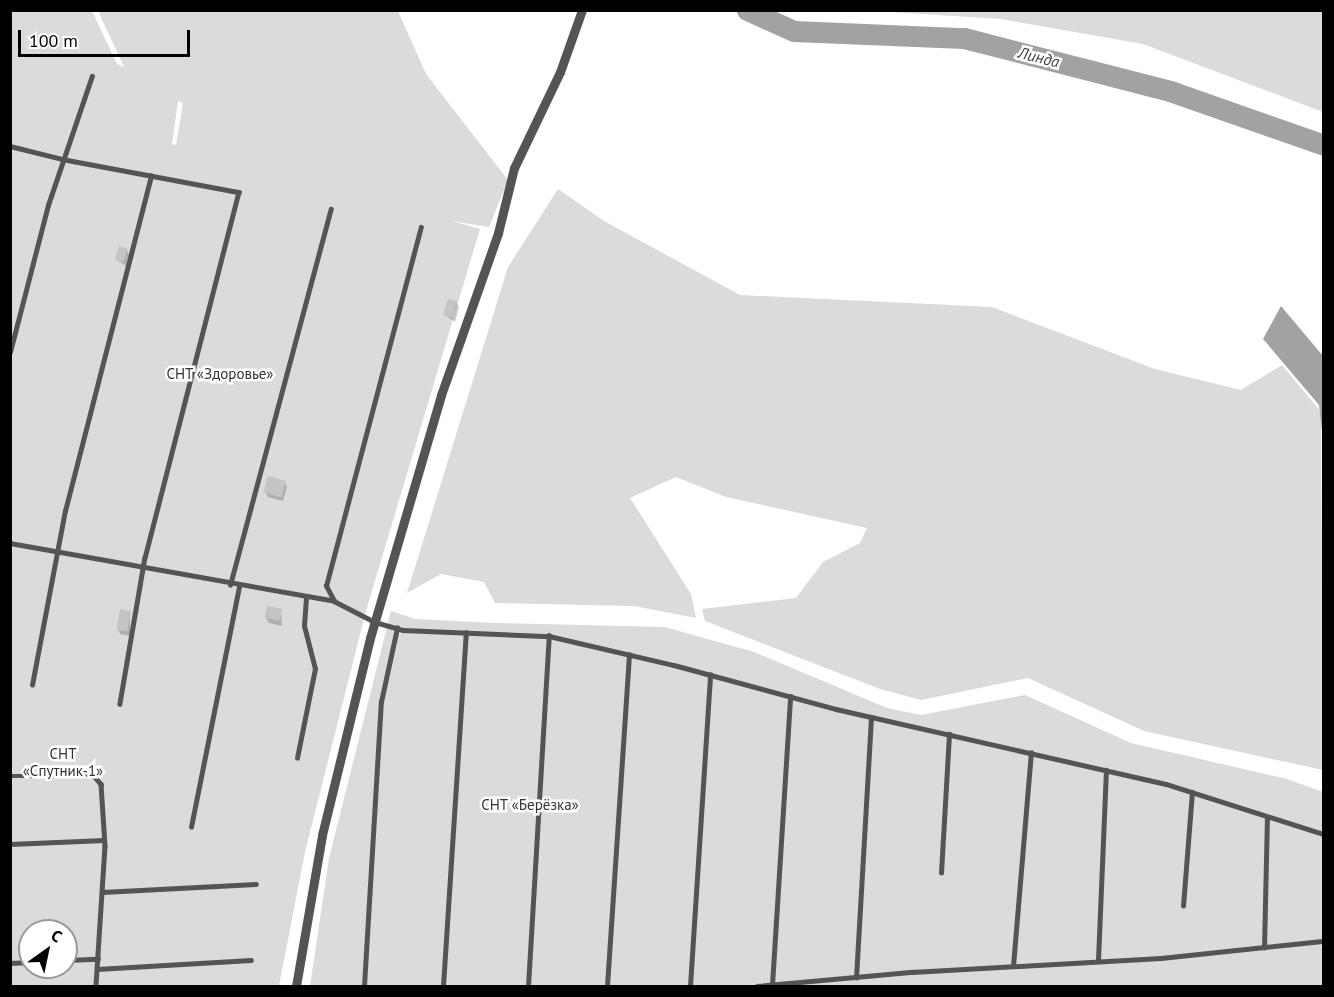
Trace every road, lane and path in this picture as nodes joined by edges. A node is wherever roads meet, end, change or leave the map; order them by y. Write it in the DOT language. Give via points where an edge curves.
graph roads {
  1 [pos="582,10"];
  2 [pos="92,76"];
  3 [pos="10,146"];
  4 [pos="62,159"];
  5 [pos="151,176"];
  6 [pos="331,209"];
  7 [pos="421,227"];
  8 [pos="10,352"];
  9 [pos="10,543"];
  10 [pos="57,552"];
  11 [pos="144,568"];
  12 [pos="230,585"];
  13 [pos="239,587"];
  14 [pos="306,597"];
  15 [pos="334,601"];
  16 [pos="375,622"];
  17 [pos="397,628"];
  18 [pos="466,633"];
  19 [pos="549,636"];
  20 [pos="629,655"];
  21 [pos="710,675"];
  22 [pos="32,685"];
  23 [pos="790,697"];
  24 [pos="120,704"];
  25 [pos="871,717"];
  26 [pos="949,734"];
  27 [pos="1031,753"];
  28 [pos="297,758"];
  29 [pos="1106,770"];
  30 [pos="10,776"];
  31 [pos="1192,792"];
  32 [pos="1267,819"];
  33 [pos="191,827"];
  34 [pos="1323,834"];
  35 [pos="104,840"];
  36 [pos="10,844"];
  37 [pos="941,873"];
  38 [pos="256,884"];
  39 [pos="102,892"];
  40 [pos="1183,906"];
  41 [pos="1323,941"];
  42 [pos="1264,948"];
  43 [pos="98,959"];
  44 [pos="78,960"];
  45 [pos="251,960"];
  46 [pos="1098,960"];
  47 [pos="1013,966"];
  48 [pos="98,969"];
  49 [pos="856,978"];
  50 [pos="772,985"];
  51 [pos="96,987"];
  52 [pos="296,987"];
  53 [pos="364,987"];
  54 [pos="443,987"];
  55 [pos="528,987"];
  56 [pos="607,987"];
  57 [pos="690,987"];
  58 [pos="757,987"];
  1 -- 16 [label="street" via="560,72 514,168 498,233 441,395"];
  2 -- 4 [label="lane"];
  3 -- 4 [label="lane"];
  4 -- 5 [label="lane"];
  4 -- 8 [label="lane"];
  5 -- 10 [label="lane"];
  5 -- 11 [label="lane" via="240,192"];
  6 -- 12 [label="lane"];
  7 -- 15 [label="lane" via="326,586"];
  9 -- 10 [label="lane"];
  10 -- 11 [label="lane"];
  10 -- 22 [label="lane"];
  11 -- 12 [label="lane"];
  11 -- 24 [label="lane"];
  12 -- 13 [label="lane"];
  13 -- 14 [label="lane"];
  13 -- 33 [label="lane"];
  14 -- 15 [label="lane"];
  14 -- 28 [label="lane" via="304,626 315,669"];
  15 -- 16 [label="lane"];
  16 -- 17 [label="lane"];
  16 -- 52 [label="street" via="322,835"];
  17 -- 18 [label="lane"];
  17 -- 53 [label="lane" via="381,702"];
  18 -- 19 [label="lane"];
  18 -- 54 [label="lane"];
  19 -- 20 [label="lane"];
  19 -- 55 [label="lane"];
  20 -- 21 [label="lane"];
  20 -- 56 [label="lane"];
  21 -- 23 [label="lane"];
  21 -- 57 [label="lane"];
  23 -- 25 [label="lane"];
  23 -- 50 [label="lane"];
  25 -- 26 [label="lane"];
  25 -- 49 [label="lane"];
  26 -- 27 [label="lane"];
  26 -- 37 [label="lane"];
  27 -- 29 [label="lane"];
  27 -- 47 [label="lane"];
  29 -- 31 [label="lane"];
  29 -- 46 [label="lane"];
  30 -- 35 [label="lane" via="94,776 101,783"];
  31 -- 32 [label="lane"];
  31 -- 40 [label="lane"];
  32 -- 34 [label="lane"];
  32 -- 42 [label="lane"];
  35 -- 36 [label="lane"];
  35 -- 39 [label="lane"];
  38 -- 39 [label="lane"];
  39 -- 43 [label="lane"];
  41 -- 42 [label="lane"];
  42 -- 46 [label="lane"];
  43 -- 44 [label="lane"];
  43 -- 48 [label="lane"];
  45 -- 48 [label="lane"];
  46 -- 47 [label="lane"];
  47 -- 49 [label="lane"];
  48 -- 51 [label="lane"];
  49 -- 50 [label="lane"];
  50 -- 58 [label="lane"];
}
